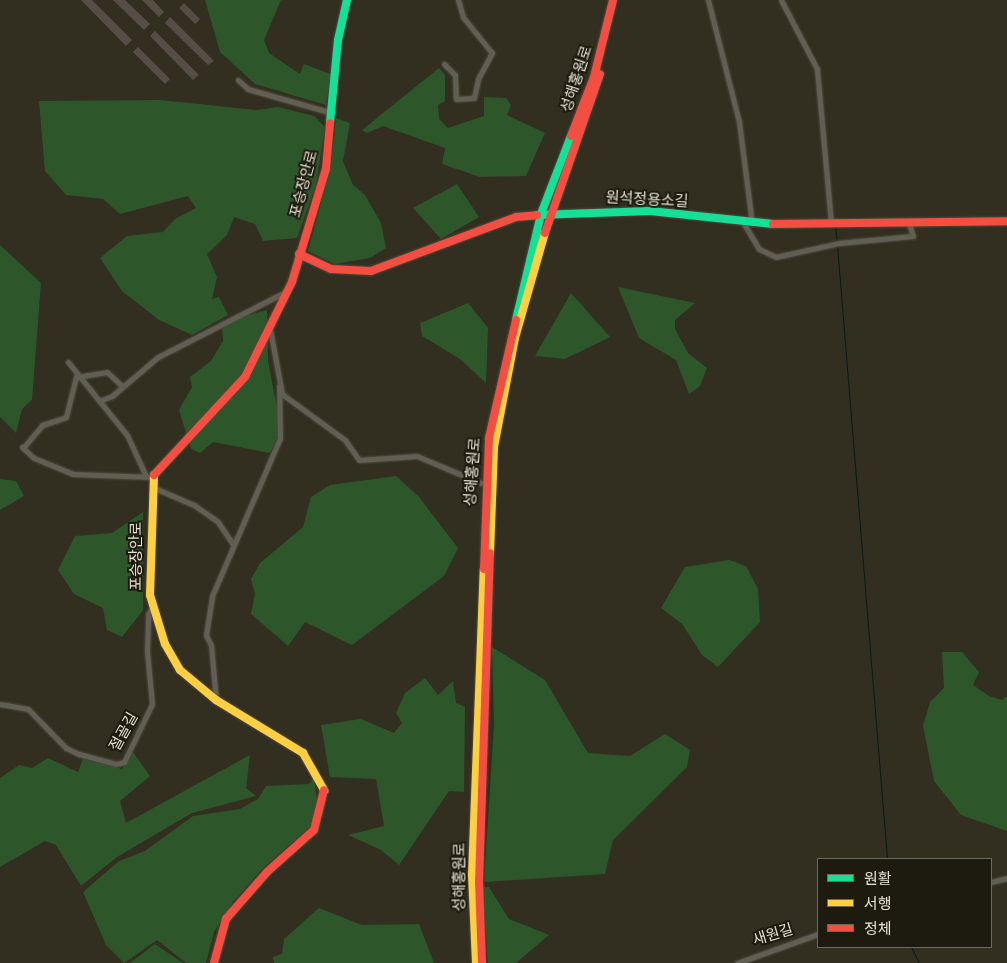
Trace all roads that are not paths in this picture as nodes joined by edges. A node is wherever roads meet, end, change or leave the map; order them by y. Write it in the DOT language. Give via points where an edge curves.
graph roads {
  1 [pos="347,0"];
  2 [pos="458,0"];
  3 [pos="613,0"];
  4 [pos="618,0"];
  5 [pos="708,0"];
  6 [pos="781,0"];
  7 [pos="444,64"];
  8 [pos="238,80"];
  9 [pos="329,112"];
  10 [pos="541,214"];
  11 [pos="550,215"];
  12 [pos="908,221"];
  13 [pos="1007,221"];
  14 [pos="832,222"];
  15 [pos="752,223"];
  16 [pos="744,224"];
  17 [pos="299,254"];
  18 [pos="288,291"];
  19 [pos="270,329"];
  20 [pos="68,362"];
  21 [pos="79,376"];
  22 [pos="122,386"];
  23 [pos="279,386"];
  24 [pos="99,401"];
  25 [pos="149,476"];
  26 [pos="481,483"];
  27 [pos="152,487"];
  28 [pos="233,544"];
  29 [pos="153,606"];
  30 [pos="216,700"];
  31 [pos="0,704"];
  32 [pos="1007,878"];
  33 [pos="992,882"];
  34 [pos="817,934"];
  35 [pos="214,963"];
  36 [pos="476,963"];
  37 [pos="482,963"];
  38 [pos="737,963"];
  1 -- 9 [label="main road, 포승장안로"];
  2 -- 7 [label="street" via="463,17 492,53 478,79 474,98 456,99 455,75"];
  3 -- 10 [label="main road, 성해홍원로" via="594,77"];
  4 -- 11 [label="main road, 성해홍원로" via="595,94"];
  5 -- 15 [label="street" via="739,122"];
  6 -- 14 [label="street" via="816,64"];
  8 -- 9 [label="street" via="248,89"];
  9 -- 17 [label="main road, 포승장안로" via="326,169"];
  10 -- 11 [label="main road, 원석정용소길"];
  10 -- 17 [label="main road, 원석정용소길" via="516,217 371,271 332,269"];
  10 -- 36 [label="main road, 성해홍원로" via="496,394 484,479 481,676 472,875"];
  11 -- 16 [label="main road, 원석정용소길" via="650,211"];
  11 -- 37 [label="main road, 성해홍원로" via="515,338 494,447 479,883"];
  12 -- 13 [label="main road, 원석정용소길"];
  12 -- 14 [label="main road, 원석정용소길"];
  12 -- 16 [label="street" via="914,236 836,244 776,257 759,249"];
  14 -- 15 [label="main road, 원석정용소길"];
  15 -- 16 [label="main road, 원석정용소길"];
  17 -- 18 [label="main road, 포승장안로"];
  18 -- 19 [label="main road, 포승장안로"];
  18 -- 22 [label="street" via="158,356"];
  19 -- 23 [label="street"];
  19 -- 25 [label="main road, 포승장안로" via="244,376"];
  20 -- 21 [label="street"];
  21 -- 22 [label="street" via="107,372"];
  21 -- 24 [label="street"];
  21 -- 25 [label="street" via="66,417 42,425 22,447 34,458 73,474"];
  22 -- 24 [label="street"];
  23 -- 26 [label="street" via="282,394 345,440 359,460 418,456"];
  23 -- 28 [label="street" via="280,438"];
  24 -- 25 [label="street" via="128,435"];
  25 -- 27 [label="main road, 포승장안로"];
  27 -- 28 [label="street" via="194,505 218,522"];
  27 -- 29 [label="main road, 포승장안로"];
  28 -- 30 [label="street" via="212,596 206,628"];
  29 -- 30 [label="main road, 포승장안로" via="165,644 180,670"];
  29 -- 31 [label="street, 절골길" via="148,614 147,651 152,704 124,762 116,764 66,748 28,709"];
  30 -- 35 [label="main road, 포승장안로" via="303,753 317,772 325,793 314,830 267,872 226,919"];
  32 -- 33 [label="street"];
  34 -- 38 [label="street, 새원길" via="748,955"];
}
